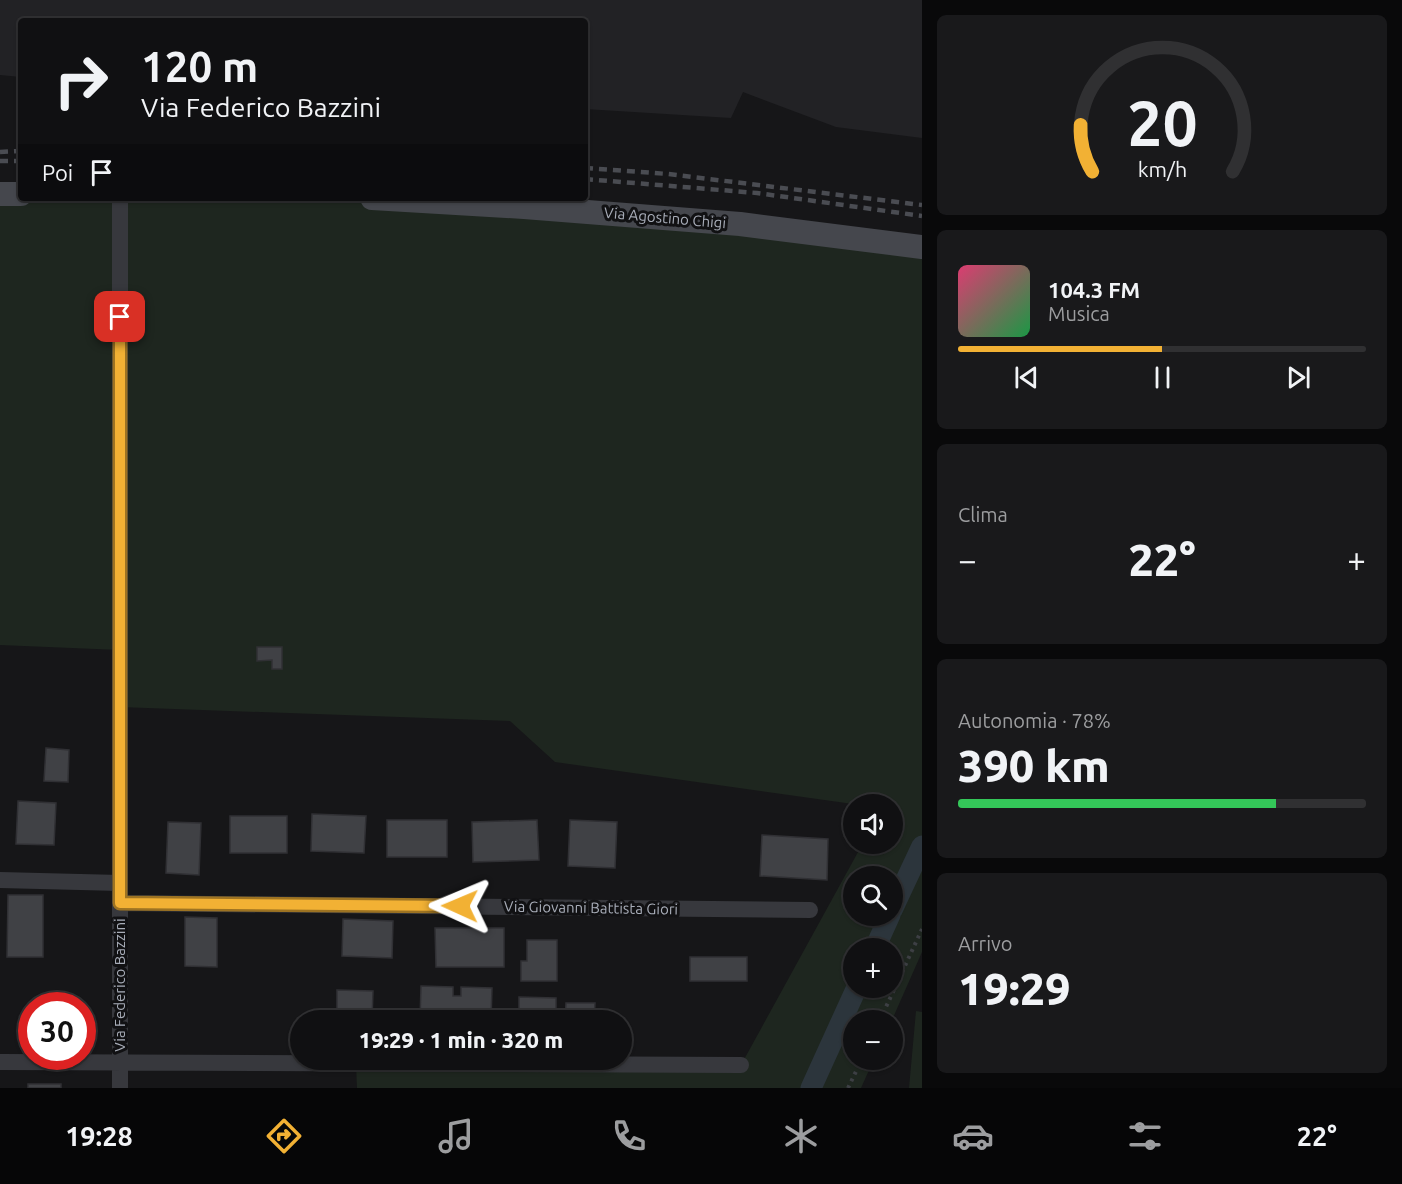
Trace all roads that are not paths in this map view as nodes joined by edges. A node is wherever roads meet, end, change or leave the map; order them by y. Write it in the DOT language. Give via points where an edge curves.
graph roads {
  1 [pos="0,194"];
  2 [pos="18,194"];
  3 [pos="120,201"];
  4 [pos="423,201"];
  5 [pos="922,247"];
  6 [pos="0,880"];
  7 [pos="120,883"];
  8 [pos="120,903"];
  9 [pos="810,910"];
  10 [pos="0,1062"];
  11 [pos="121,1063"];
  12 [pos="741,1065"];
  13 [pos="120,1088"];
  1 -- 2 [label="street"];
  3 -- 7 [label="street, Via Federico Bazzini"];
  4 -- 5 [label="street, Via Agostino Chigi" via="740,224"];
  6 -- 7 [label="street"];
  7 -- 8 [label="street, Via Federico Bazzini"];
  8 -- 9 [label="street, Via Giovanni Battista Giori"];
  8 -- 11 [label="street, Via Federico Bazzini"];
  10 -- 11 [label="street"];
  11 -- 12 [label="street"];
  11 -- 13 [label="street, Via Federico Bazzini"];
}
